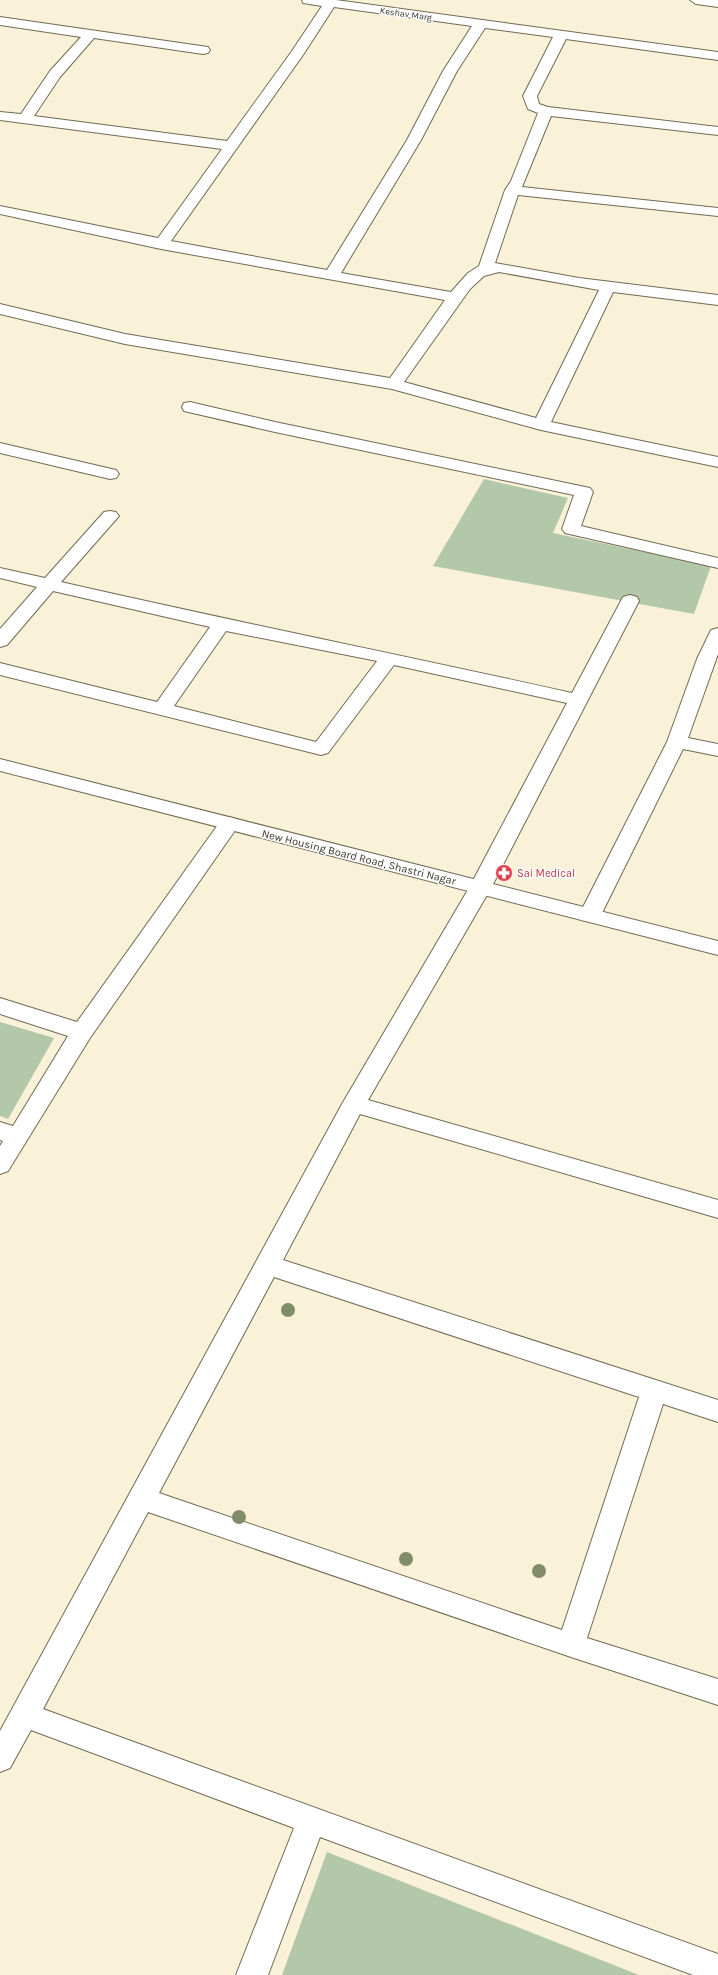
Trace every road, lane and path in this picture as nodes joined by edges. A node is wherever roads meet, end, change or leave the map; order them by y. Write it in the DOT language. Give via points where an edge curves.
graph roads {
  1 [pos="308,0"];
  2 [pos="696,0"];
  3 [pos="330,3"];
  4 [pos="718,3"];
  5 [pos="0,21"];
  6 [pos="480,25"];
  7 [pos="90,35"];
  8 [pos="562,35"];
  9 [pos="203,50"];
  10 [pos="718,56"];
  11 [pos="546,111"];
  12 [pos="0,116"];
  13 [pos="25,119"];
  14 [pos="718,131"];
  15 [pos="231,146"];
  16 [pos="512,190"];
  17 [pos="0,210"];
  18 [pos="718,212"];
  19 [pos="161,244"];
  20 [pos="486,268"];
  21 [pos="330,276"];
  22 [pos="608,287"];
  23 [pos="455,297"];
  24 [pos="718,300"];
  25 [pos="0,309"];
  26 [pos="394,384"];
  27 [pos="190,407"];
  28 [pos="541,425"];
  29 [pos="0,448"];
  30 [pos="718,462"];
  31 [pos="110,474"];
  32 [pos="110,516"];
  33 [pos="718,563"];
  34 [pos="0,573"];
  35 [pos="48,585"];
  36 [pos="630,601"];
  37 [pos="221,624"];
  38 [pos="718,634"];
  39 [pos="0,641"];
  40 [pos="389,658"];
  41 [pos="0,669"];
  42 [pos="578,700"];
  43 [pos="162,709"];
  44 [pos="677,742"];
  45 [pos="718,750"];
  46 [pos="0,765"];
  47 [pos="229,824"];
  48 [pos="480,888"];
  49 [pos="590,916"];
  50 [pos="718,948"];
  51 [pos="0,1006"];
  52 [pos="82,1032"];
  53 [pos="354,1104"];
  54 [pos="9,1134"];
  55 [pos="0,1165"];
  56 [pos="718,1209"];
  57 [pos="268,1265"];
  58 [pos="654,1391"];
  59 [pos="718,1412"];
  60 [pos="142,1499"];
  61 [pos="571,1645"];
  62 [pos="718,1692"];
  63 [pos="24,1715"];
  64 [pos="0,1759"];
  65 [pos="312,1820"];
  66 [pos="718,1969"];
  67 [pos="252,1975"];
  1 -- 3 [label="street, Keshav Marg"];
  2 -- 4 [label="street"];
  3 -- 6 [label="street, Keshav Marg"];
  3 -- 15 [label="street"];
  5 -- 7 [label="street"];
  6 -- 8 [label="street, Keshav Marg"];
  6 -- 21 [label="street" via="450,71 414,140"];
  7 -- 9 [label="street"];
  7 -- 13 [label="street" via="55,74"];
  8 -- 10 [label="street, Keshav Marg"];
  8 -- 11 [label="street" via="530,96 533,106"];
  11 -- 14 [label="street"];
  11 -- 16 [label="street"];
  12 -- 13 [label="street"];
  13 -- 15 [label="street"];
  15 -- 19 [label="street"];
  16 -- 18 [label="street"];
  16 -- 20 [label="street"];
  17 -- 19 [label="street"];
  19 -- 21 [label="street"];
  20 -- 22 [label="street" via="499,267"];
  20 -- 23 [label="street" via="476,273"];
  21 -- 23 [label="street"];
  22 -- 24 [label="street"];
  22 -- 28 [label="street"];
  23 -- 26 [label="street"];
  25 -- 26 [label="street" via="125,338"];
  26 -- 28 [label="street"];
  27 -- 33 [label="street" via="584,492 571,528"];
  28 -- 30 [label="street"];
  29 -- 31 [label="street"];
  32 -- 35 [label="street"];
  34 -- 35 [label="street"];
  35 -- 37 [label="street"];
  35 -- 39 [label="street"];
  36 -- 42 [label="street"];
  37 -- 40 [label="street"];
  37 -- 43 [label="street"];
  38 -- 44 [label="street" via="706,659"];
  40 -- 42 [label="street"];
  40 -- 43 [label="street" via="320,749"];
  41 -- 43 [label="street"];
  42 -- 48 [label="street"];
  44 -- 45 [label="street"];
  44 -- 49 [label="street"];
  46 -- 47 [label="street, New Housing Board Road, Shastri Nagar"];
  47 -- 48 [label="street, New Housing Board Road, Shastri Nagar"];
  47 -- 52 [label="street"];
  48 -- 49 [label="street, New Housing Board Road, Shastri Nagar"];
  48 -- 53 [label="street"];
  49 -- 50 [label="street, New Housing Board Road, Shastri Nagar"];
  51 -- 52 [label="street"];
  52 -- 54 [label="street"];
  53 -- 56 [label="street"];
  53 -- 57 [label="street"];
  54 -- 55 [label="street"];
  57 -- 58 [label="street"];
  57 -- 60 [label="street"];
  58 -- 59 [label="street"];
  58 -- 61 [label="street"];
  60 -- 61 [label="street"];
  60 -- 63 [label="street"];
  61 -- 62 [label="street"];
  63 -- 64 [label="street"];
  63 -- 65 [label="street"];
  65 -- 66 [label="street"];
  65 -- 67 [label="street"];
}
